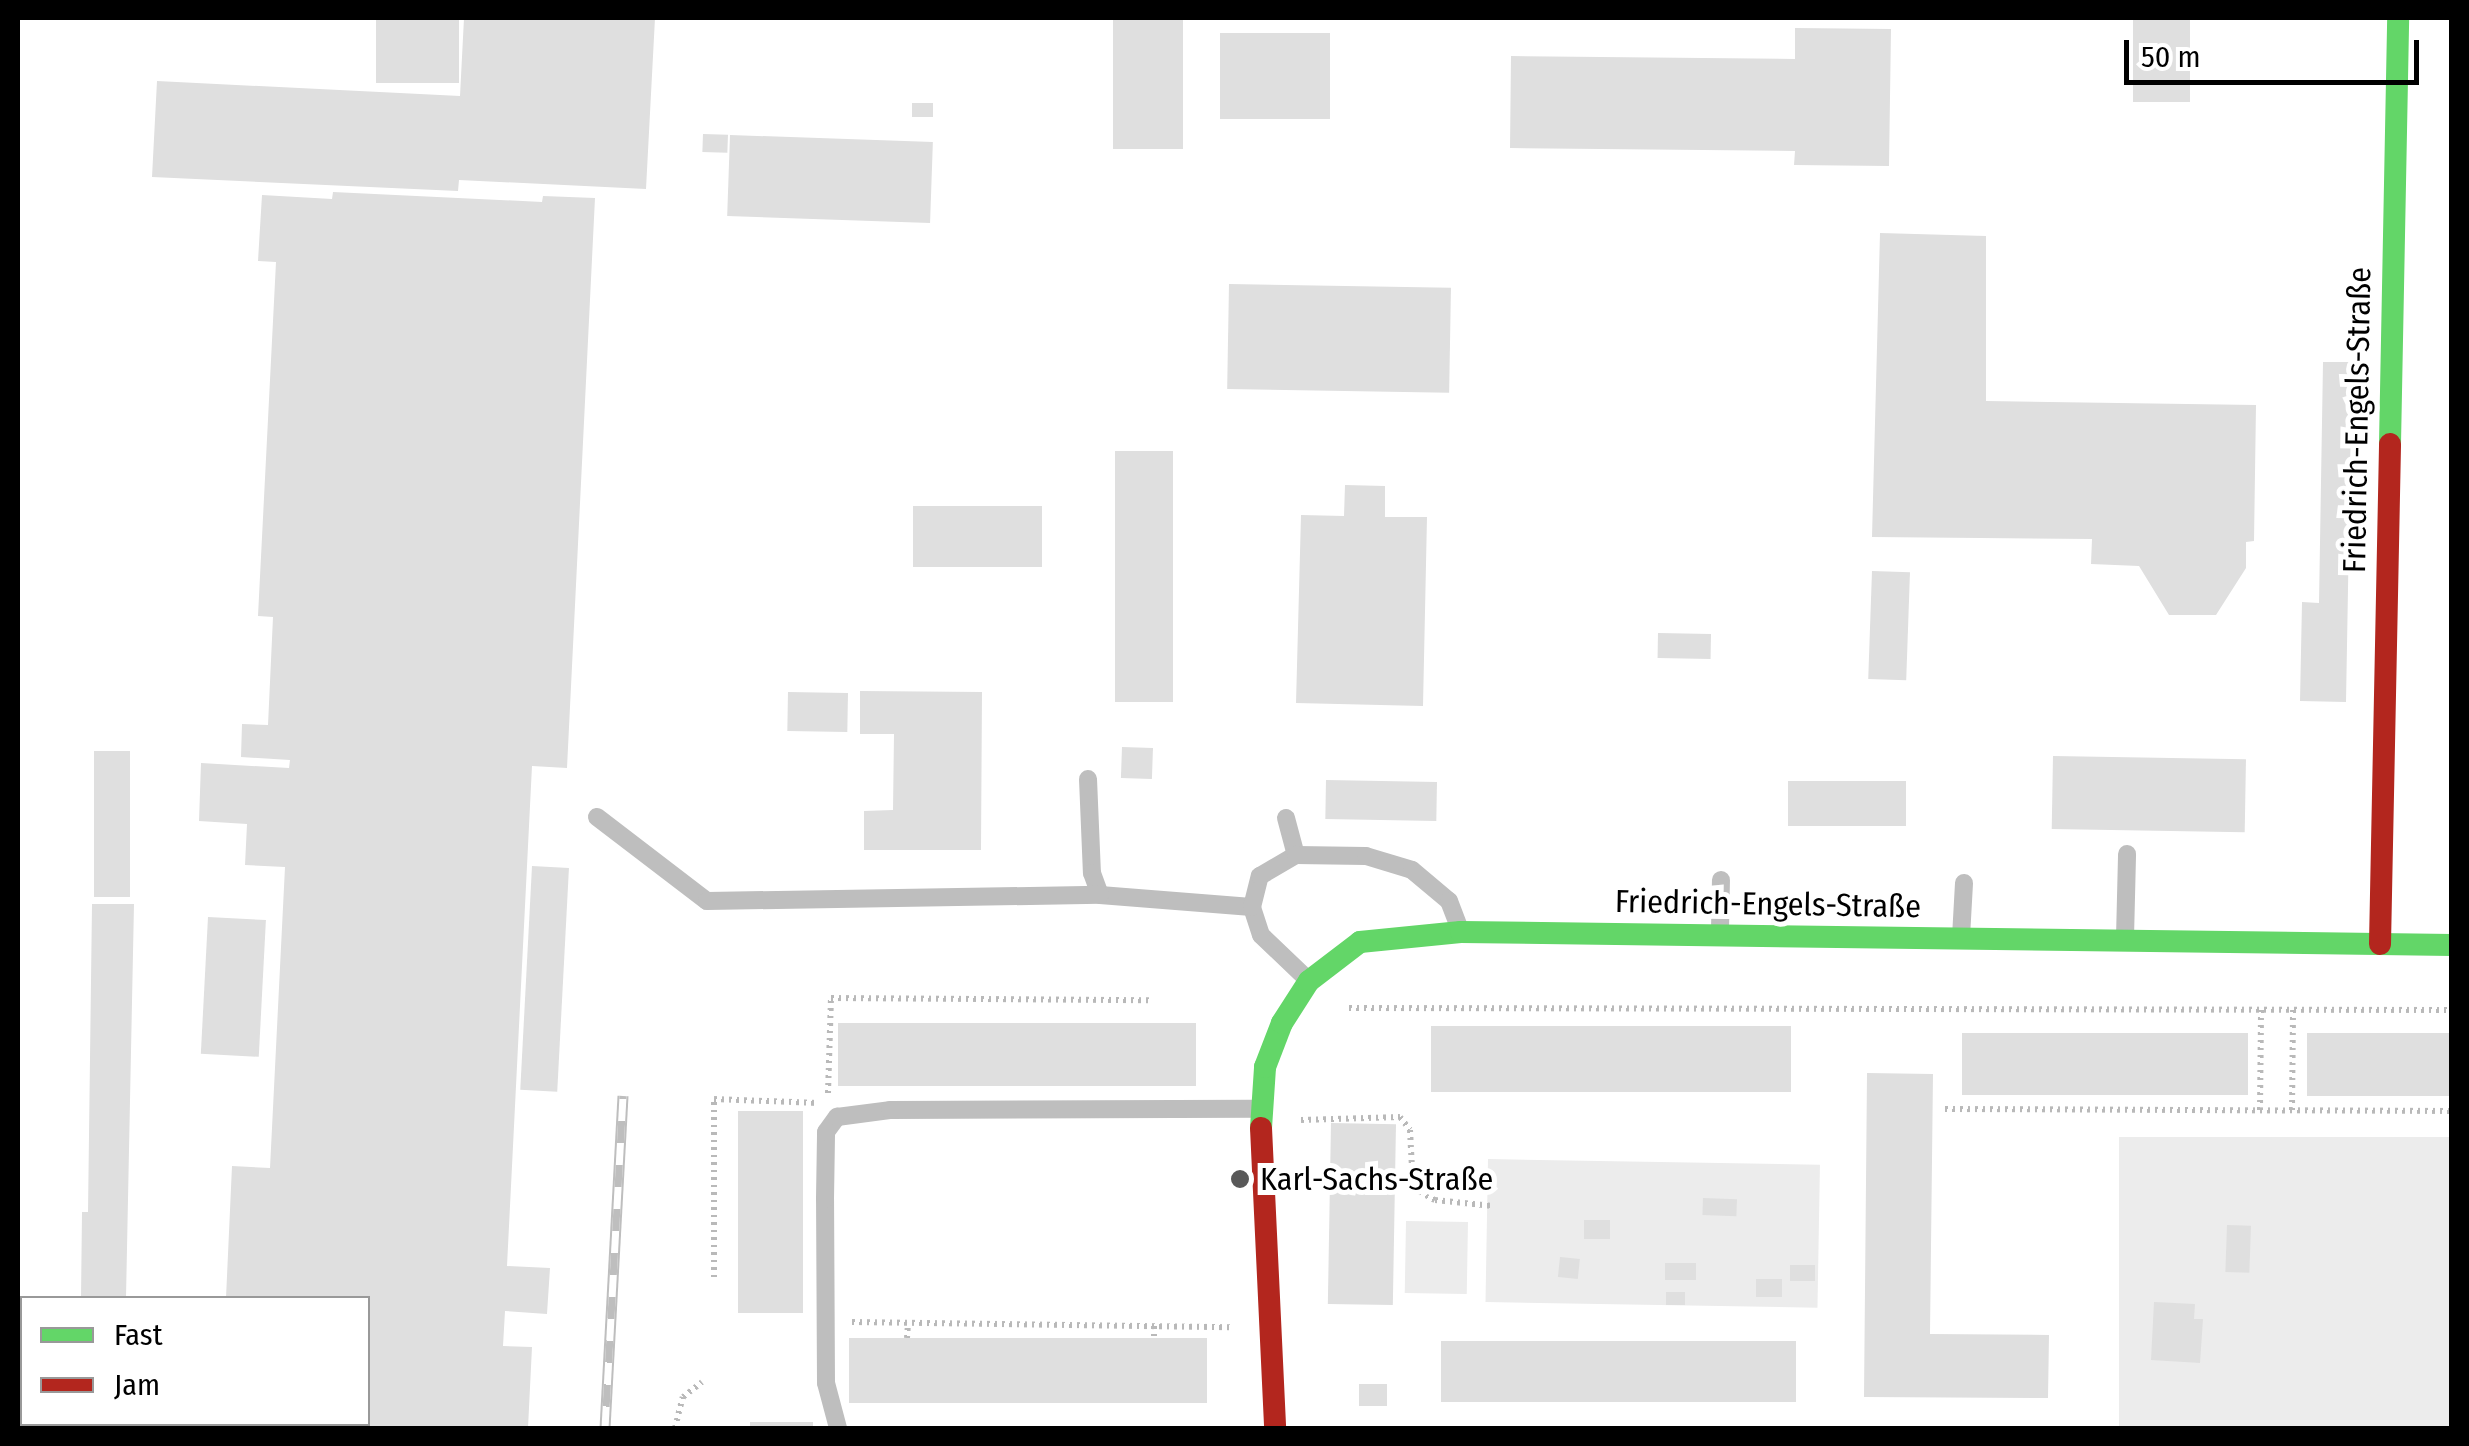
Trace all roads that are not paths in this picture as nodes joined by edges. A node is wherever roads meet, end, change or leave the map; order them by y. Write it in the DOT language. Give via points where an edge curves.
graph roads {
  1 [pos="2398,18"];
  2 [pos="1088,779"];
  3 [pos="597,817"];
  4 [pos="1286,818"];
  5 [pos="2127,854"];
  6 [pos="1296,856"];
  7 [pos="1722,880"];
  8 [pos="1964,883"];
  9 [pos="1100,895"];
  10 [pos="1252,907"];
  11 [pos="1461,932"];
  12 [pos="1720,936"];
  13 [pos="1961,939"];
  14 [pos="2125,940"];
  15 [pos="2380,944"];
  16 [pos="2452,945"];
  17 [pos="1309,981"];
  18 [pos="1260,1109"];
  19 [pos="838,1428"];
  20 [pos="1275,1428"];
  1 -- 15 [label="street, Friedrich-Engels-Straße"];
  2 -- 9 [label="lane" via="1092,873"];
  3 -- 9 [label="lane" via="706,901"];
  4 -- 6 [label="lane"];
  5 -- 14 [label="lane"];
  6 -- 10 [label="lane" via="1260,876"];
  6 -- 11 [label="lane" via="1366,856 1412,870 1448,901"];
  7 -- 12 [label="lane"];
  8 -- 13 [label="lane"];
  9 -- 10 [label="lane"];
  10 -- 17 [label="lane" via="1261,935"];
  11 -- 12 [label="street, Friedrich-Engels-Straße"];
  11 -- 17 [label="street, Friedrich-Engels-Straße" via="1360,942"];
  12 -- 13 [label="street, Friedrich-Engels-Straße"];
  13 -- 14 [label="street, Friedrich-Engels-Straße"];
  14 -- 15 [label="street, Friedrich-Engels-Straße"];
  15 -- 16 [label="street, Friedrich-Engels-Straße"];
  17 -- 18 [label="street, Friedrich-Engels-Straße" via="1282,1023 1265,1068"];
  18 -- 19 [label="lane" via="845,1112 826,1132 826,1382"];
  18 -- 20 [label="street, Friedrich-Engels-Straße"];
}
